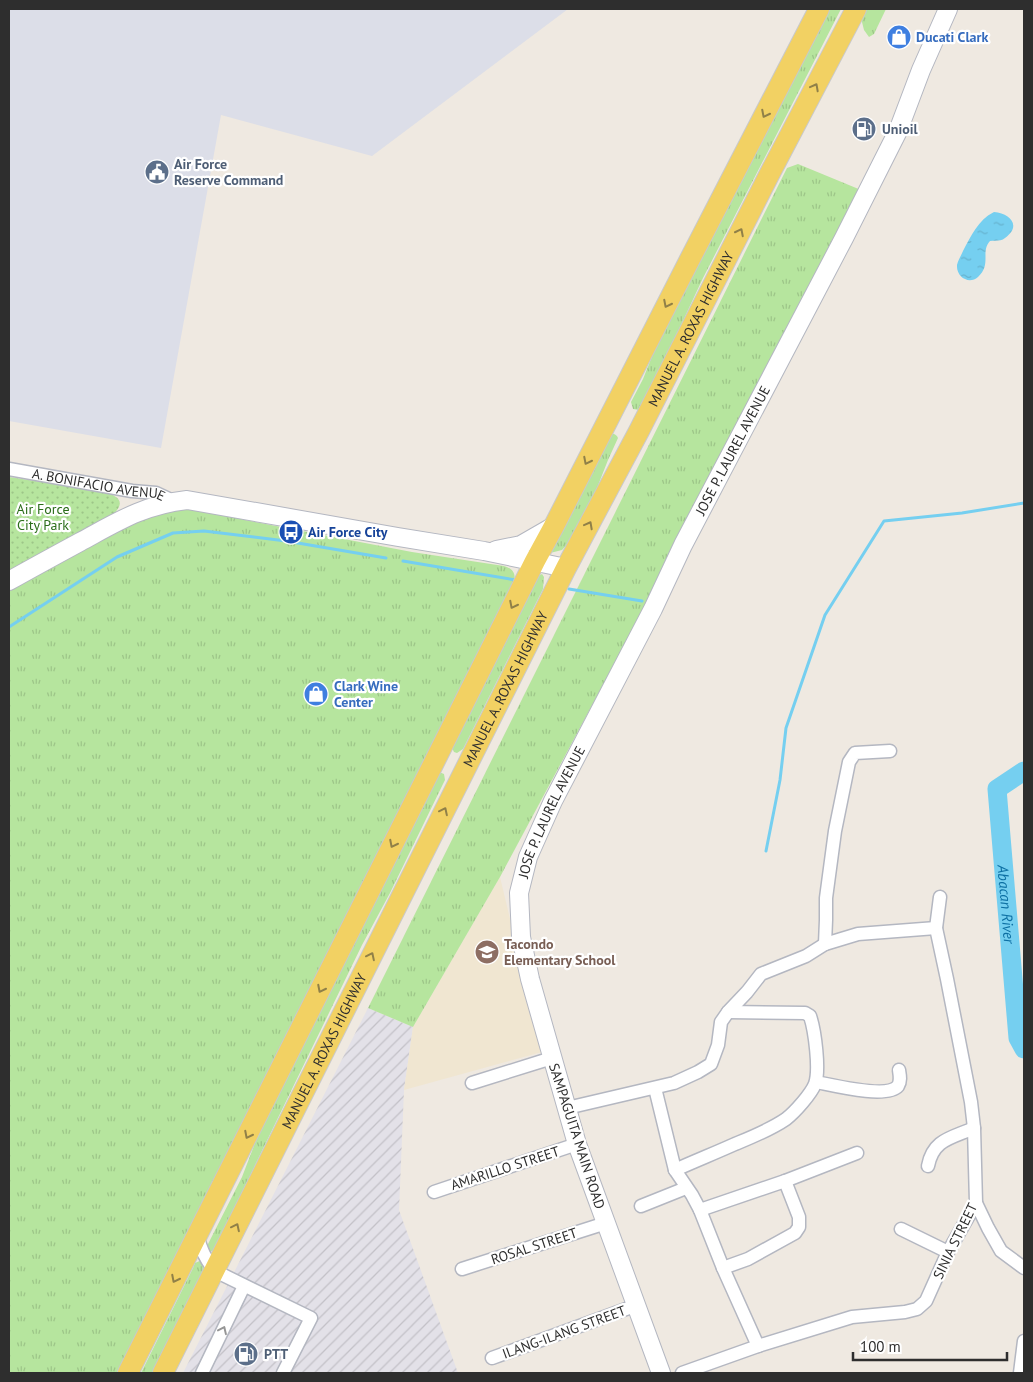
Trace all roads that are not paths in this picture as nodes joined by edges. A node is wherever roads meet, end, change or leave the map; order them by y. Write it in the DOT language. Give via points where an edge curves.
graph roads {
  1 [pos="819,9"];
  2 [pos="856,9"];
  3 [pos="948,9"];
  4 [pos="609,417"];
  5 [pos="639,431"];
  6 [pos="9,469"];
  7 [pos="173,501"];
  8 [pos="554,526"];
  9 [pos="484,551"];
  10 [pos="535,561"];
  11 [pos="566,568"];
  12 [pos="9,581"];
  13 [pos="890,752"];
  14 [pos="435,761"];
  15 [pos="462,773"];
  16 [pos="519,893"];
  17 [pos="940,897"];
  18 [pos="936,928"];
  19 [pos="825,944"];
  20 [pos="728,1012"];
  21 [pos="552,1058"];
  22 [pos="900,1070"];
  23 [pos="816,1082"];
  24 [pos="472,1083"];
  25 [pos="655,1088"];
  26 [pos="567,1108"];
  27 [pos="974,1128"];
  28 [pos="577,1144"];
  29 [pos="857,1153"];
  30 [pos="928,1166"];
  31 [pos="675,1170"];
  32 [pos="785,1181"];
  33 [pos="686,1188"];
  34 [pos="434,1192"];
  35 [pos="976,1203"];
  36 [pos="641,1206"];
  37 [pos="700,1210"];
  38 [pos="606,1223"];
  39 [pos="901,1229"];
  40 [pos="197,1235"];
  41 [pos="948,1252"];
  42 [pos="723,1268"];
  43 [pos="1024,1268"];
  44 [pos="462,1269"];
  45 [pos="215,1271"];
  46 [pos="244,1286"];
  47 [pos="637,1305"];
  48 [pos="1024,1341"];
  49 [pos="758,1346"];
  50 [pos="492,1358"];
  51 [pos="128,1373"];
  52 [pos="163,1373"];
  53 [pos="202,1373"];
  54 [pos="283,1373"];
  55 [pos="661,1373"];
  56 [pos="682,1373"];
  57 [pos="1020,1373"];
  1 -- 4 [label="main road, one-way"];
  5 -- 2 [label="main road, MANUEL A. ROXAS HIGHWAY, one-way"];
  3 -- 16 [label="street, JOSE P. LAUREL AVENUE" via="898,131 553,801 528,856"];
  4 -- 5 [label="main road"];
  4 -- 8 [label="main road, one-way"];
  11 -- 5 [label="main road, MANUEL A. ROXAS HIGHWAY, one-way"];
  6 -- 7 [label="street, A. BONIFACIO AVENUE" via="132,491 156,492"];
  7 -- 9 [label="street, A. BONIFACIO AVENUE" via="206,502"];
  7 -- 12 [label="street" via="123,518"];
  8 -- 9 [label="street, A. BONIFACIO AVENUE" via="521,546"];
  8 -- 10 [label="main road"];
  9 -- 10 [label="street, A. BONIFACIO AVENUE"];
  10 -- 11 [label="street, A. BONIFACIO AVENUE"];
  10 -- 14 [label="main road, one-way"];
  11 -- 15 [label="main road, MANUEL A. ROXAS HIGHWAY"];
  13 -- 19 [label="street" via="855,753 849,762 826,898"];
  14 -- 15 [label="main road"];
  14 -- 40 [label="main road, one-way"];
  45 -- 15 [label="main road, MANUEL A. ROXAS HIGHWAY, one-way"];
  16 -- 21 [label="street, SAMPAGUITA MAIN ROAD" via="521,937"];
  17 -- 18 [label="street, SINIA STREET"];
  18 -- 19 [label="street" via="858,934"];
  18 -- 27 [label="street, SINIA STREET" via="970,1093"];
  19 -- 20 [label="street" via="806,956 762,974"];
  20 -- 23 [label="street" via="805,1013 810,1016 816,1052"];
  20 -- 25 [label="street" via="721,1022 718,1045 710,1064 674,1083"];
  21 -- 24 [label="street"];
  21 -- 26 [label="street, SAMPAGUITA MAIN ROAD"];
  22 -- 23 [label="street" via="900,1082 896,1088 888,1090 860,1091"];
  23 -- 31 [label="street" via="788,1118 765,1132"];
  25 -- 26 [label="street"];
  25 -- 31 [label="street"];
  26 -- 28 [label="street, SAMPAGUITA MAIN ROAD"];
  27 -- 30 [label="street" via="935,1147"];
  27 -- 35 [label="street, SINIA STREET"];
  28 -- 34 [label="street, AMARILLO STREET"];
  28 -- 38 [label="street, SAMPAGUITA MAIN ROAD"];
  29 -- 32 [label="street"];
  31 -- 33 [label="street"];
  32 -- 37 [label="street"];
  32 -- 42 [label="street" via="800,1227 748,1260"];
  33 -- 36 [label="street"];
  33 -- 37 [label="street"];
  35 -- 41 [label="street, SINIA STREET"];
  35 -- 43 [label="street" via="1001,1251"];
  37 -- 42 [label="street"];
  38 -- 44 [label="street, ROSAL STREET"];
  38 -- 47 [label="street, SAMPAGUITA MAIN ROAD"];
  39 -- 41 [label="street"];
  40 -- 45 [label="street" via="205,1258"];
  40 -- 51 [label="main road, one-way"];
  41 -- 49 [label="street, SINIA STREET" via="926,1300 917,1309 852,1316"];
  42 -- 49 [label="street"];
  45 -- 46 [label="street"];
  45 -- 52 [label="main road, MANUEL A. ROXAS HIGHWAY"];
  53 -- 46 [label="street, one-way"];
  46 -- 54 [label="street" via="311,1318"];
  47 -- 50 [label="street, ILANG-ILANG STREET"];
  47 -- 55 [label="street, SAMPAGUITA MAIN ROAD"];
  48 -- 57 [label="street"];
  49 -- 56 [label="street, SINIA STREET"];
}
